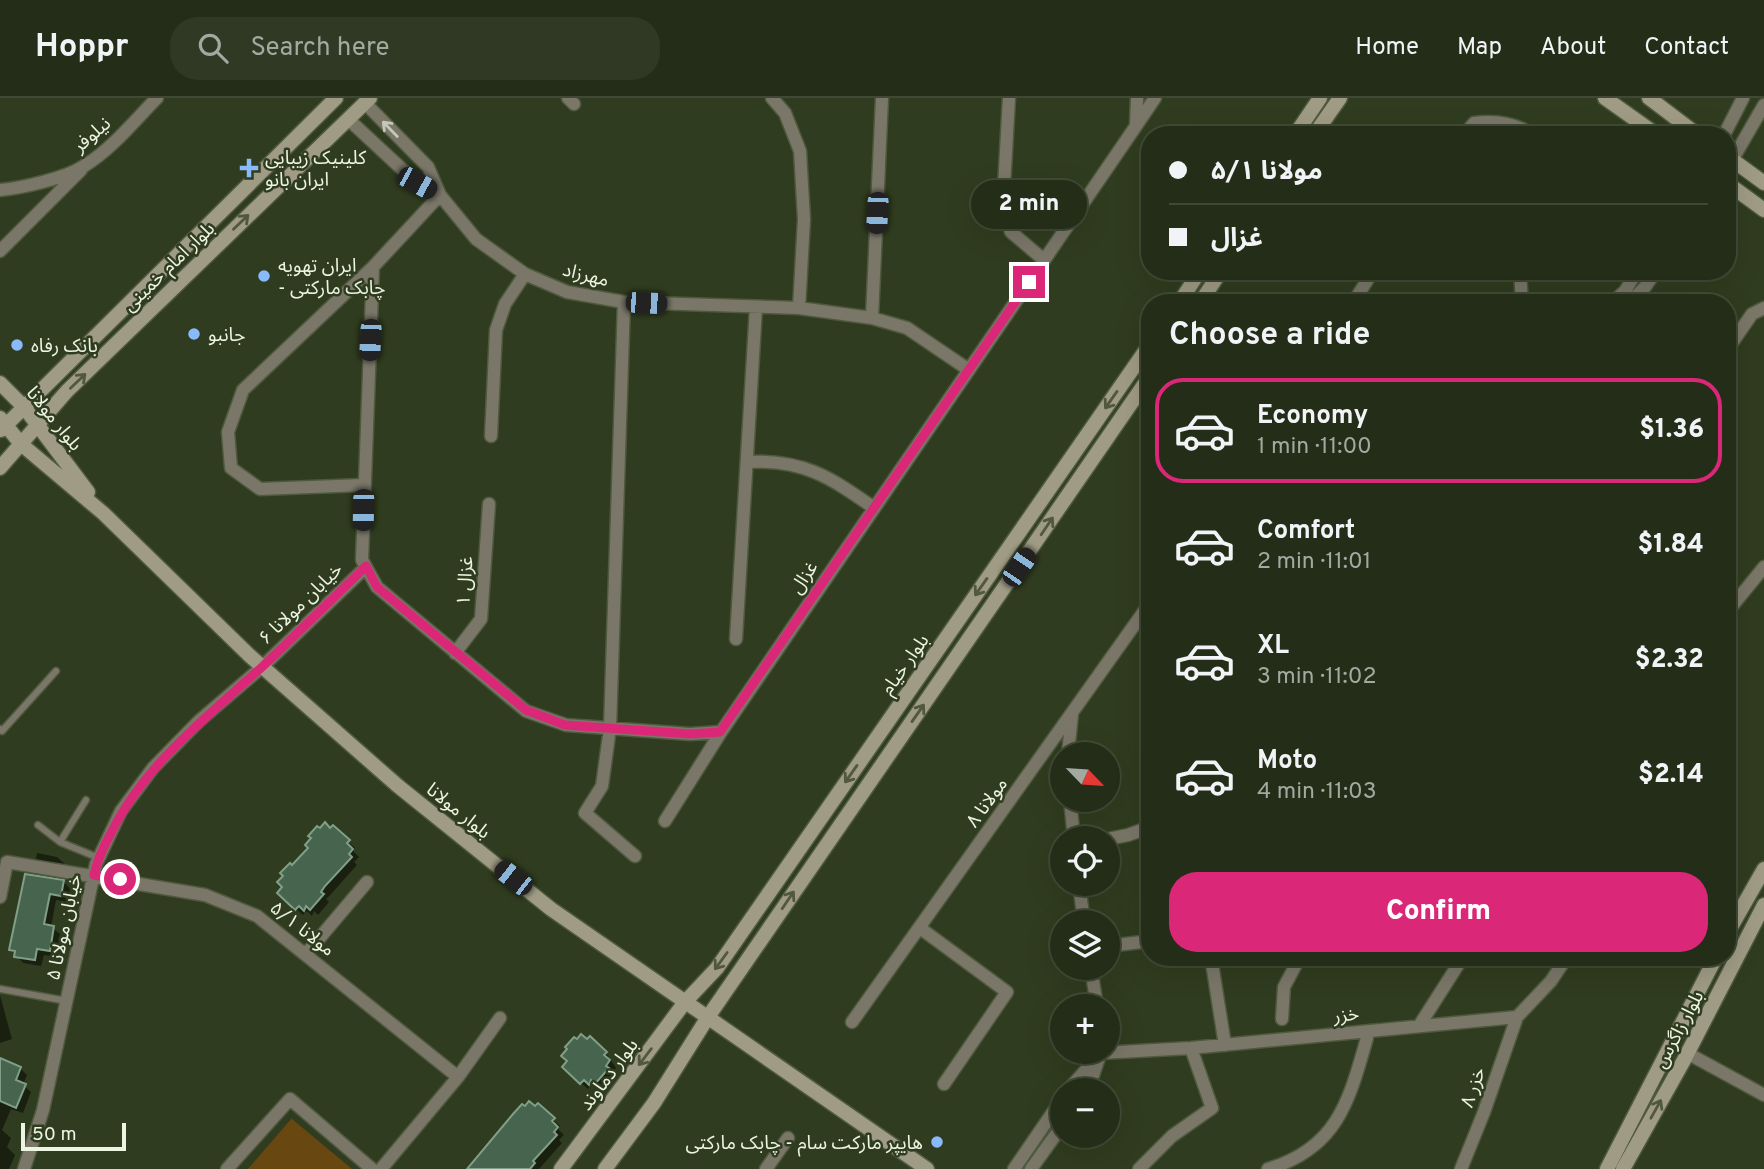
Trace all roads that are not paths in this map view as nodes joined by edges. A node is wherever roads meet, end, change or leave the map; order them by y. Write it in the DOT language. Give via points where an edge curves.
graph roads {
  1 [pos="157,98"];
  2 [pos="336,98"];
  3 [pos="772,98"];
  4 [pos="881,98"];
  5 [pos="1009,98"];
  6 [pos="1137,98"];
  7 [pos="1155,98"];
  8 [pos="1320,98"];
  9 [pos="1340,98"];
  10 [pos="1605,98"];
  11 [pos="1649,98"];
  12 [pos="1743,98"];
  13 [pos="367,101"];
  14 [pos="1764,105"];
  15 [pos="348,119"];
  16 [pos="1136,126"];
  17 [pos="1301,126"];
  18 [pos="1320,126"];
  19 [pos="1471,126"];
  20 [pos="1515,126"];
  21 [pos="1644,126"];
  22 [pos="1686,126"];
  23 [pos="1729,126"];
  24 [pos="1736,151"];
  25 [pos="1736,166"];
  26 [pos="83,167"];
  27 [pos="1764,183"];
  28 [pos="0,190"];
  29 [pos="1736,190"];
  30 [pos="440,195"];
  31 [pos="1764,210"];
  32 [pos="0,251"];
  33 [pos="1044,260"];
  34 [pos="373,267"];
  35 [pos="524,274"];
  36 [pos="1650,280"];
  37 [pos="1635,294"];
  38 [pos="624,302"];
  39 [pos="756,307"];
  40 [pos="799,308"];
  41 [pos="1764,308"];
  42 [pos="872,318"];
  43 [pos="1736,336"];
  44 [pos="1141,357"];
  45 [pos="969,370"];
  46 [pos="0,383"];
  47 [pos="1141,389"];
  48 [pos="24,407"];
  49 [pos="2,424"];
  50 [pos="38,425"];
  51 [pos="491,436"];
  52 [pos="21,444"];
  53 [pos="747,462"];
  54 [pos="0,468"];
  55 [pos="363,485"];
  56 [pos="489,504"];
  57 [pos="874,508"];
  58 [pos="103,513"];
  59 [pos="366,566"];
  60 [pos="1764,567"];
  61 [pos="1736,602"];
  62 [pos="1141,616"];
  63 [pos="736,639"];
  64 [pos="455,653"];
  65 [pos="262,667"];
  66 [pos="56,671"];
  67 [pos="1072,714"];
  68 [pos="610,728"];
  69 [pos="0,729"];
  70 [pos="720,732"];
  71 [pos="1069,742"];
  72 [pos="86,800"];
  73 [pos="665,821"];
  74 [pos="38,825"];
  75 [pos="1141,830"];
  76 [pos="1120,837"];
  77 [pos="60,842"];
  78 [pos="635,856"];
  79 [pos="99,859"];
  80 [pos="1764,869"];
  81 [pos="94,875"];
  82 [pos="367,883"];
  83 [pos="0,897"];
  84 [pos="1764,905"];
  85 [pos="1736,919"];
  86 [pos="920,928"];
  87 [pos="1736,934"];
  88 [pos="1747,938"];
  89 [pos="1141,942"];
  90 [pos="1120,945"];
  91 [pos="306,954"];
  92 [pos="1736,959"];
  93 [pos="1212,966"];
  94 [pos="1295,966"];
  95 [pos="1457,966"];
  96 [pos="1561,966"];
  97 [pos="1711,966"];
  98 [pos="1732,966"];
  99 [pos="0,989"];
  100 [pos="67,1001"];
  101 [pos="685,1002"];
  102 [pos="708,1017"];
  103 [pos="1517,1017"];
  104 [pos="500,1018"];
  105 [pos="1282,1019"];
  106 [pos="852,1022"];
  107 [pos="1419,1026"];
  108 [pos="1369,1031"];
  109 [pos="1225,1045"];
  110 [pos="1191,1048"];
  111 [pos="1120,1052"];
  112 [pos="1687,1053"];
  113 [pos="1090,1064"];
  114 [pos="458,1077"];
  115 [pos="1076,1078"];
  116 [pos="943,1084"];
  117 [pos="1764,1095"];
  118 [pos="1050,1116"];
  119 [pos="788,1138"];
  120 [pos="1050,1143"];
  121 [pos="23,1169"];
  122 [pos="227,1169"];
  123 [pos="372,1169"];
  124 [pos="382,1169"];
  125 [pos="561,1169"];
  126 [pos="605,1169"];
  127 [pos="766,1169"];
  128 [pos="927,1169"];
  129 [pos="1014,1169"];
  130 [pos="1031,1169"];
  131 [pos="1139,1169"];
  132 [pos="1268,1169"];
  133 [pos="1461,1169"];
  134 [pos="1607,1169"];
  135 [pos="1623,1169"];
  1 -- 26 [label="street, نیلوفر"];
  2 -- 48 [label="street, بلوار امام خمینی"];
  3 -- 40 [label="street" via="785,113 800,151 804,219"];
  4 -- 42 [label="street"];
  5 -- 33 [label="street" via="1003,205 1011,232"];
  6 -- 16 [label="street"];
  7 -- 16 [label="street, غزال"];
  8 -- 17 [label="street"];
  9 -- 18 [label="street"];
  10 -- 21 [label="street"];
  11 -- 22 [label="street"];
  12 -- 23 [label="street"];
  13 -- 15 [label="street, بلوار امام خمینی"];
  30 -- 13 [label="street, one-way" via="428,167"];
  14 -- 24 [label="street"];
  15 -- 30 [label="street" via="417,183"];
  50 -- 15 [label="street, بلوار امام خمینی, one-way" via="67,391"];
  16 -- 33 [label="street, غزال"];
  19 -- 20 [label="street" via="1495,120"];
  25 -- 27 [label="street"];
  26 -- 28 [label="street, نیلوفر" via="24,188"];
  26 -- 32 [label="street"];
  29 -- 31 [label="street"];
  30 -- 34 [label="street"];
  30 -- 35 [label="street, مهرزاد" via="476,239"];
  33 -- 45 [label="street, غزال"];
  34 -- 55 [label="street"];
  34 -- 55 [label="street" via="243,390 228,432 231,468 260,489"];
  35 -- 38 [label="street, مهرزاد" via="567,292"];
  35 -- 51 [label="street" via="505,304 496,330"];
  36 -- 37 [label="street"];
  38 -- 39 [label="street, مهرزاد"];
  38 -- 68 [label="street"];
  39 -- 40 [label="street, مهرزاد"];
  39 -- 53 [label="street"];
  40 -- 42 [label="street, مهرزاد"];
  41 -- 43 [label="street" via="1752,314"];
  42 -- 45 [label="street, مهرزاد" via="908,328"];
  44 -- 101 [label="street, بلوار خیام, one-way" via="717,968"];
  45 -- 57 [label="street, غزال"];
  46 -- 48 [label="street, بلوار مولانا"];
  102 -- 47 [label="street, بلوار خیام, one-way"];
  48 -- 49 [label="street, بلوار امام خمینی"];
  48 -- 50 [label="street, بلوار مولانا"];
  49 -- 52 [label="street, بلوار مولانا"];
  50 -- 52 [label="street, بلوار امام خمینی"];
  50 -- 58 [label="street, بلوار مولانا"];
  52 -- 54 [label="street, بلوار امام خمینی"];
  52 -- 58 [label="street, بلوار مولانا"];
  53 -- 57 [label="street" via="773,461 807,468"];
  53 -- 63 [label="street"];
  55 -- 59 [label="street" via="362,560"];
  56 -- 64 [label="street, غزال ۱" via="481,619"];
  57 -- 70 [label="street, غزال"];
  58 -- 65 [label="street, بلوار مولانا"];
  59 -- 64 [label="street" via="377,587"];
  59 -- 65 [label="street, خیابان مولانا ۶"];
  60 -- 61 [label="street"];
  62 -- 67 [label="street, مولانا ۸"];
  64 -- 68 [label="street" via="526,710 565,725"];
  65 -- 79 [label="street, خیابان مولانا ۵" via="153,768 121,811"];
  65 -- 101 [label="street, بلوار مولانا" via="398,786 551,909"];
  66 -- 69 [label="lane"];
  67 -- 71 [label="street"];
  67 -- 86 [label="street, مولانا ۸"];
  68 -- 70 [label="street"];
  68 -- 78 [label="street" via="602,786 584,813"];
  70 -- 73 [label="street, غزال"];
  72 -- 77 [label="lane"];
  74 -- 77 [label="lane"];
  75 -- 76 [label="street"];
  77 -- 79 [label="lane"];
  79 -- 81 [label="street, خیابان مولانا ۵"];
  80 -- 85 [label="street"];
  81 -- 83 [label="street, مولانا ۵/۱" via="7,862"];
  81 -- 91 [label="street, مولانا ۵/۱" via="205,895 257,916"];
  81 -- 100 [label="street, خیابان مولانا ۵"];
  82 -- 91 [label="street"];
  84 -- 88 [label="street, بلوار زاگرس"];
  86 -- 106 [label="street, مولانا ۸"];
  86 -- 116 [label="street" via="1007,992"];
  87 -- 88 [label="street"];
  88 -- 92 [label="street, بلوار زاگرس"];
  89 -- 90 [label="street"];
  91 -- 114 [label="street, مولانا ۵/۱"];
  93 -- 109 [label="street"];
  94 -- 105 [label="street" via="1284,987"];
  95 -- 107 [label="street"];
  96 -- 103 [label="street"];
  97 -- 134 [label="street, بلوار زاگرس"];
  98 -- 112 [label="street, بلوار زاگرس"];
  99 -- 100 [label="lane"];
  100 -- 121 [label="street, خیابان مولانا ۵" via="43,1110"];
  101 -- 102 [label="street, بلوار مولانا"];
  101 -- 125 [label="street, بلوار دماوند, one-way"];
  102 -- 126 [label="street" via="654,1103"];
  102 -- 128 [label="street, بلوار مولانا"];
  103 -- 107 [label="street, خزر"];
  103 -- 133 [label="street, خزر ۸"];
  104 -- 114 [label="street"];
  107 -- 108 [label="street, خزر"];
  108 -- 109 [label="street, خزر"];
  108 -- 132 [label="street" via="1339,1118 1315,1146"];
  109 -- 110 [label="street, خزر"];
  110 -- 111 [label="street, خزر"];
  110 -- 131 [label="street" via="1212,1108 1172,1136"];
  112 -- 117 [label="street"];
  135 -- 112 [label="street, بلوار زاگرس, one-way"];
  113 -- 115 [label="street"];
  114 -- 124 [label="street"];
  118 -- 129 [label="street"];
  119 -- 127 [label="street"];
  120 -- 130 [label="street"];
  122 -- 123 [label="street" via="290,1099"];
}
